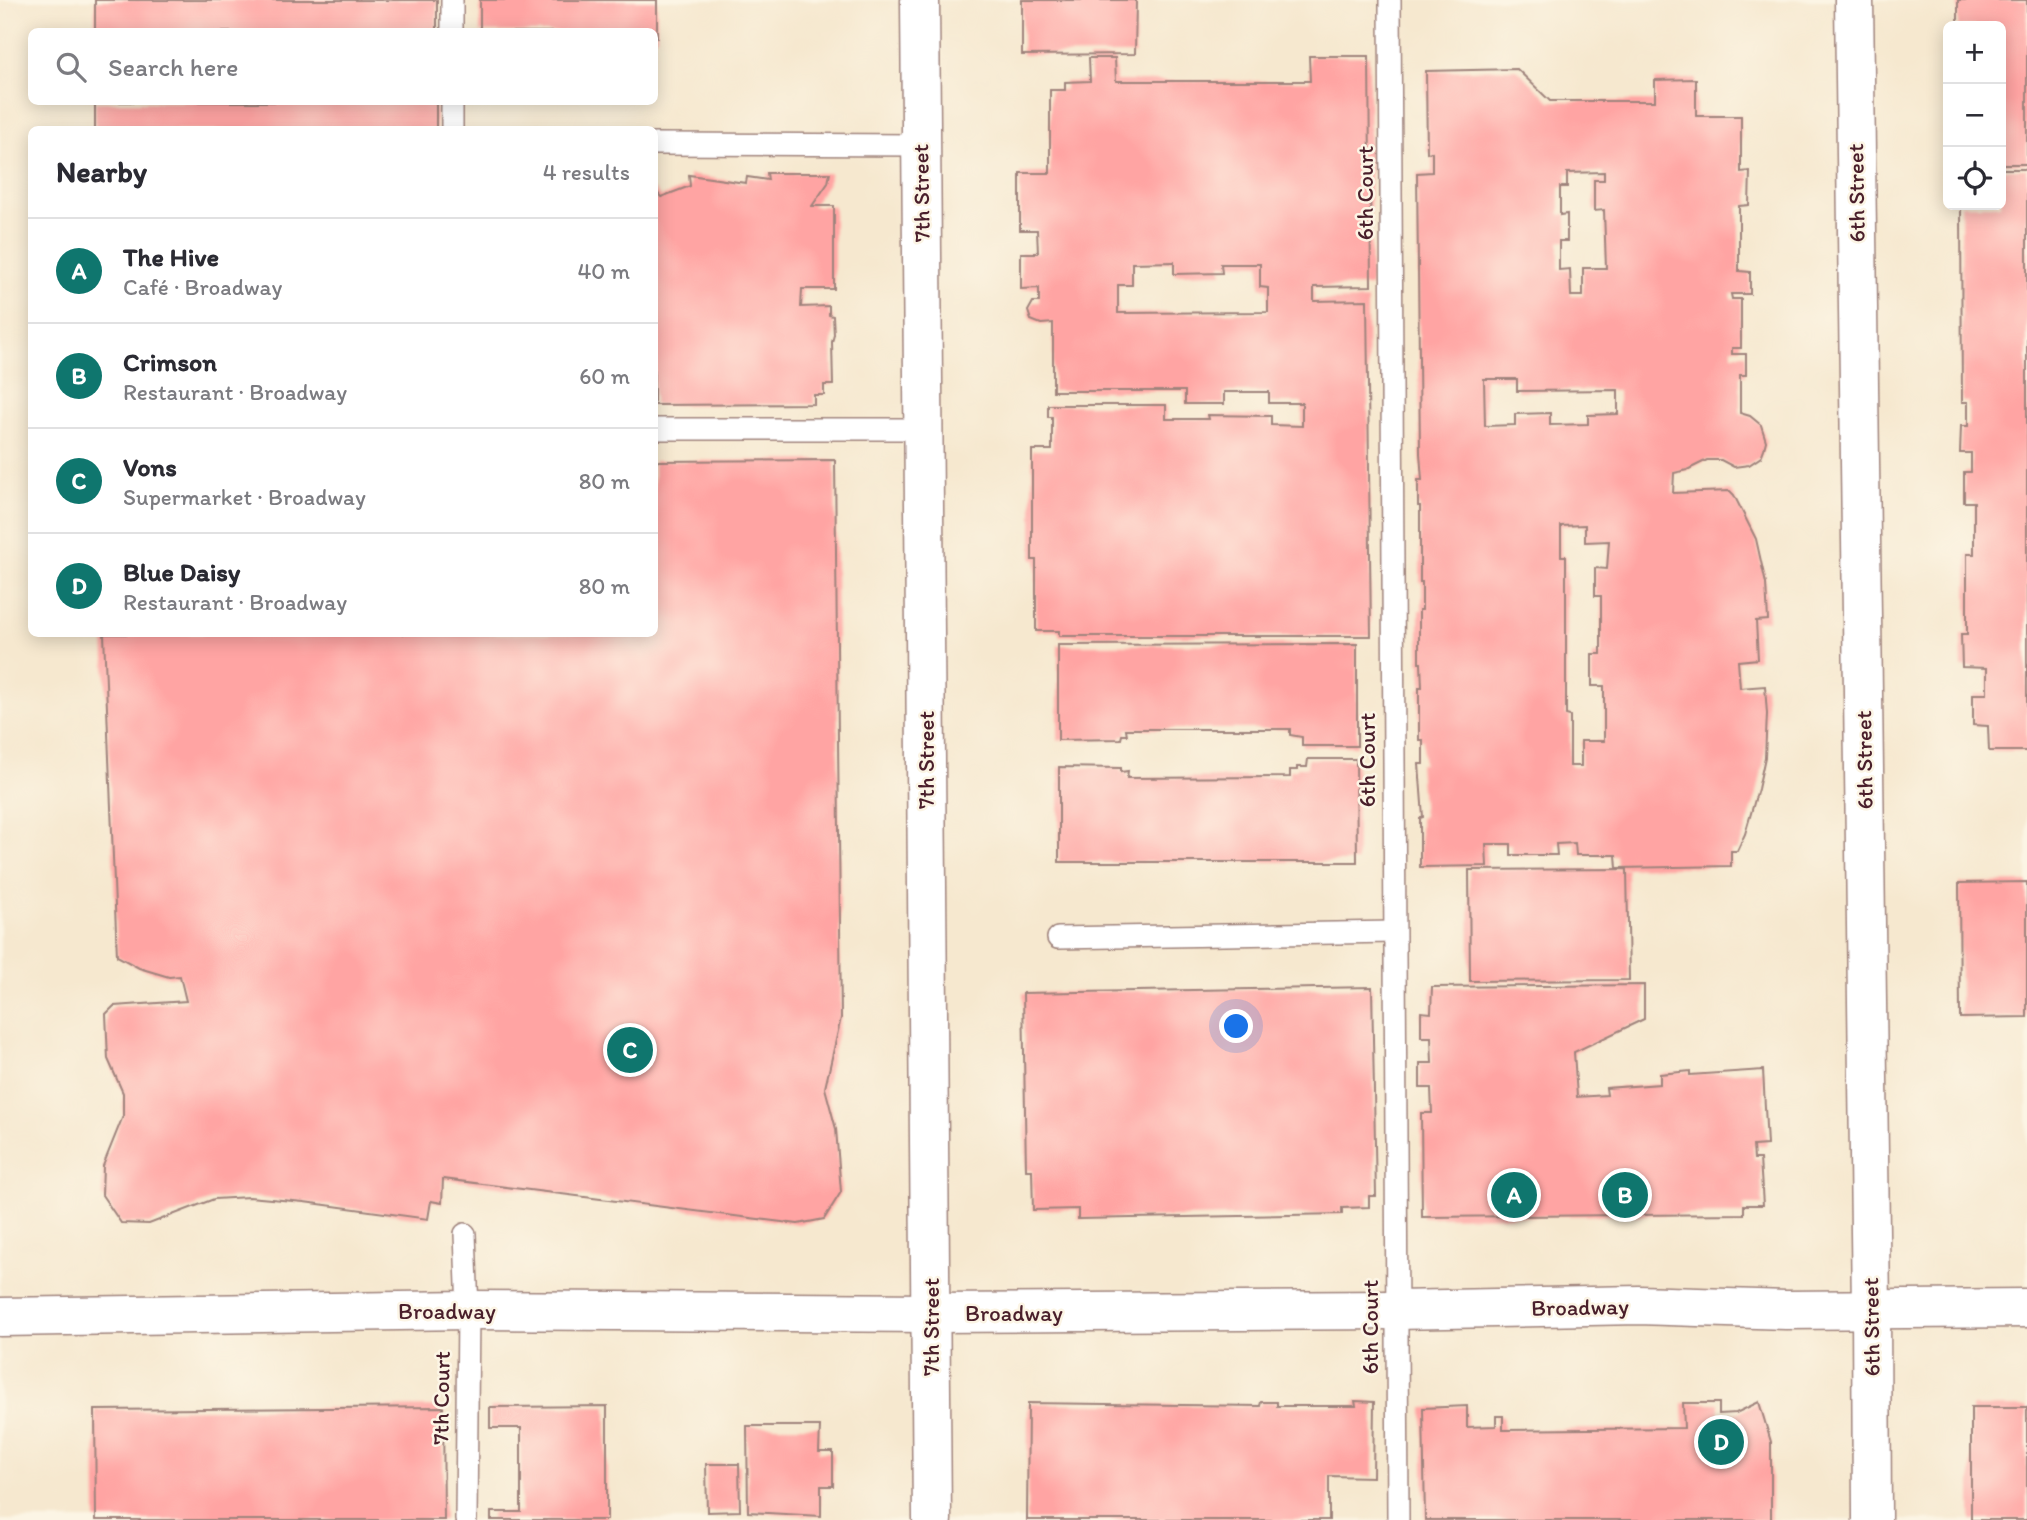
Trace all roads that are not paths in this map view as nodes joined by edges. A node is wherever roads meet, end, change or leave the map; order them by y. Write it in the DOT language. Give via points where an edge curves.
graph roads {
  1 [pos="452,0"];
  2 [pos="919,0"];
  3 [pos="1390,0"];
  4 [pos="1854,0"];
  5 [pos="452,28"];
  6 [pos="452,105"];
  7 [pos="452,126"];
  8 [pos="658,144"];
  9 [pos="921,145"];
  10 [pos="658,429"];
  11 [pos="924,429"];
  12 [pos="1394,932"];
  13 [pos="1058,938"];
  14 [pos="465,1234"];
  15 [pos="2027,1308"];
  16 [pos="1871,1309"];
  17 [pos="468,1310"];
  18 [pos="1396,1310"];
  19 [pos="931,1313"];
  20 [pos="0,1317"];
  21 [pos="466,1520"];
  22 [pos="932,1520"];
  23 [pos="1398,1520"];
  24 [pos="1872,1520"];
  1 -- 5 [label="lane"];
  2 -- 9 [label="street, 7th Street"];
  3 -- 12 [label="lane, 6th Court"];
  4 -- 16 [label="street, 6th Street"];
  6 -- 7 [label="lane"];
  8 -- 9 [label="lane"];
  9 -- 11 [label="street, 7th Street"];
  10 -- 11 [label="lane"];
  11 -- 19 [label="street, 7th Street"];
  12 -- 13 [label="lane"];
  12 -- 18 [label="lane, 6th Court"];
  14 -- 17 [label="lane, 7th Court"];
  15 -- 16 [label="street, Broadway"];
  16 -- 18 [label="street, Broadway"];
  16 -- 24 [label="street, 6th Street"];
  17 -- 19 [label="street, Broadway"];
  17 -- 20 [label="street, Broadway"];
  17 -- 21 [label="lane, 7th Court"];
  18 -- 19 [label="street, Broadway"];
  18 -- 23 [label="lane, 6th Court"];
  19 -- 22 [label="street, 7th Street"];
}
